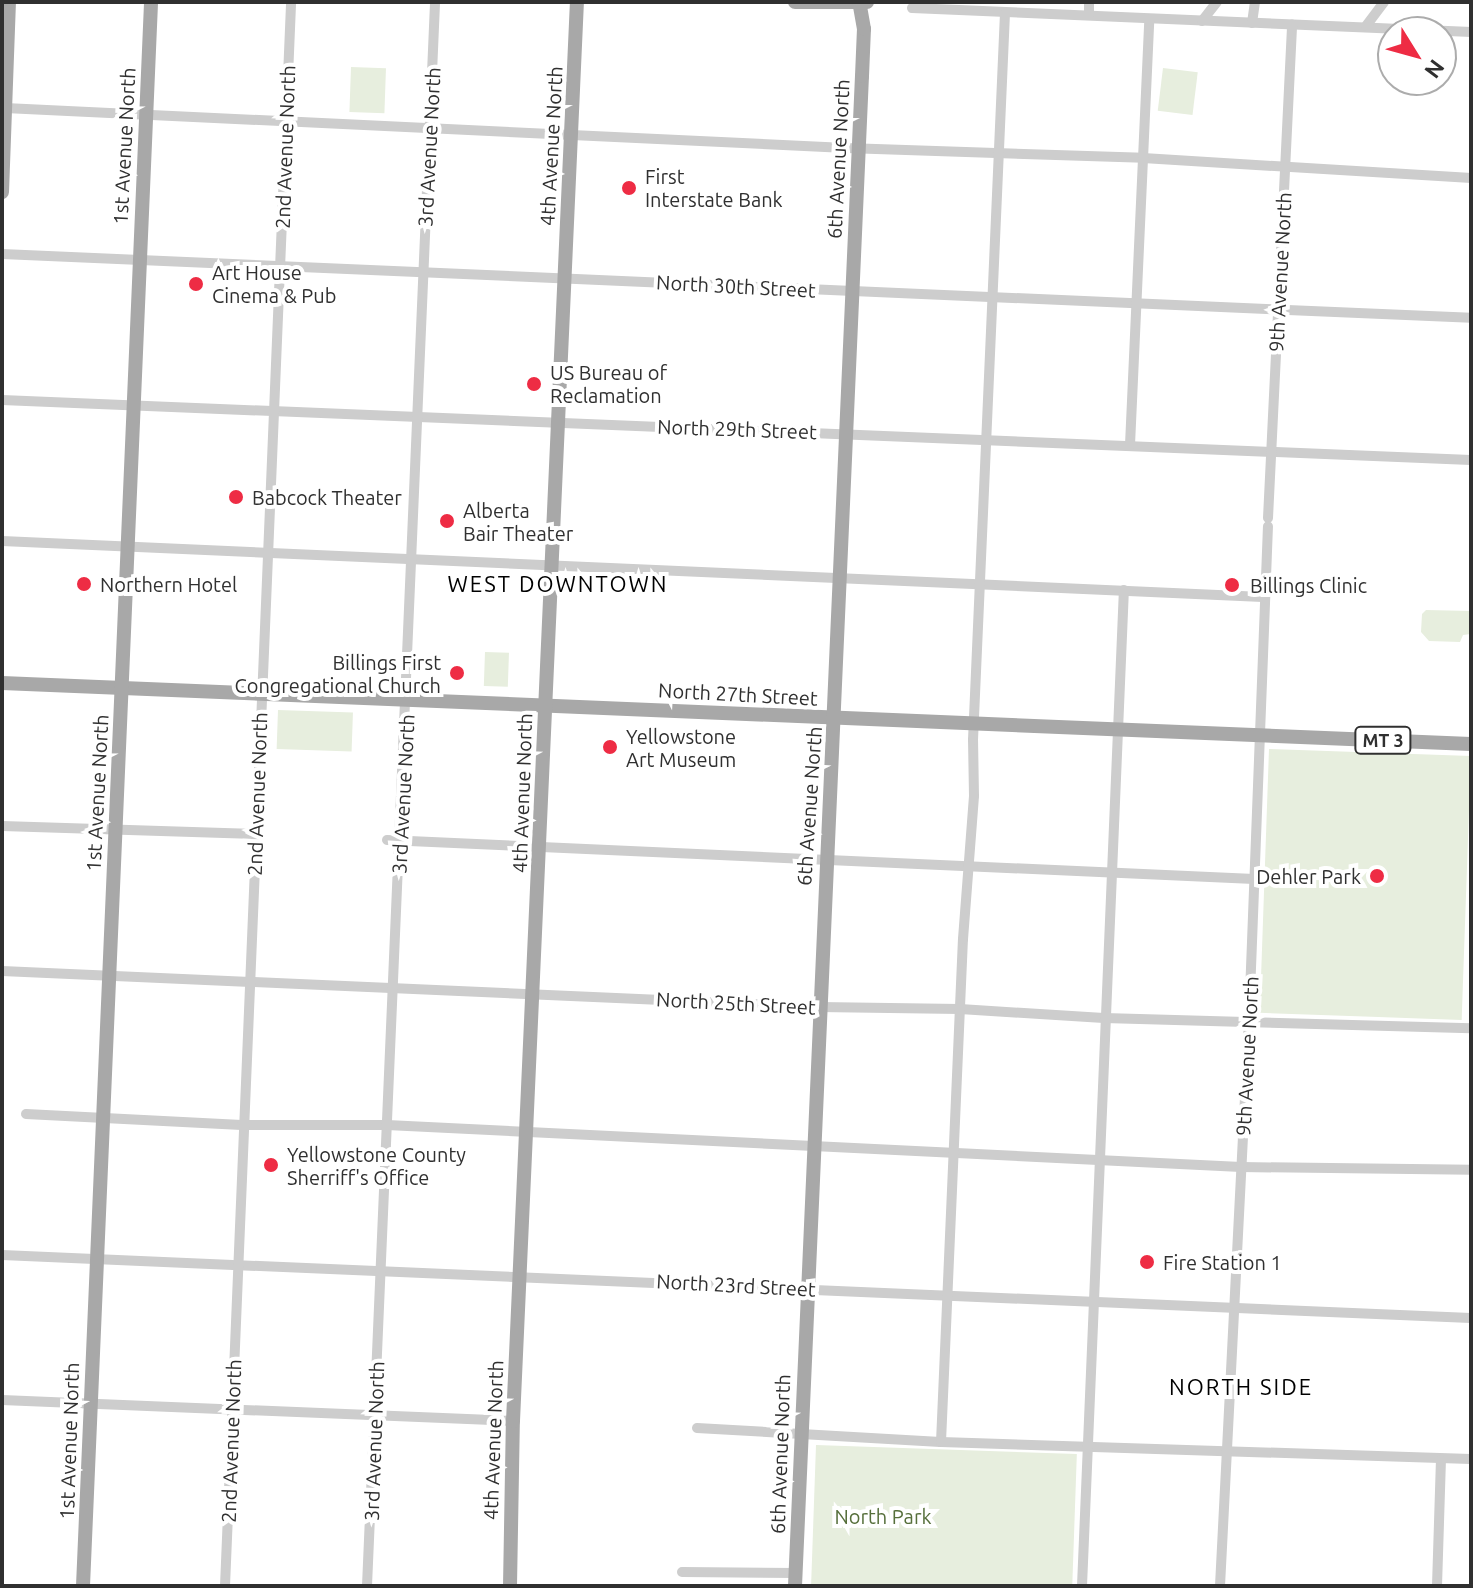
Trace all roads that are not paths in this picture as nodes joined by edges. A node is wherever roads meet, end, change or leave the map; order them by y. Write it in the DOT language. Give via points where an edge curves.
graph roads {
  1 [pos="9,2"];
  2 [pos="151,2"];
  3 [pos="291,2"];
  4 [pos="435,2"];
  5 [pos="577,2"];
  6 [pos="795,2"];
  7 [pos="875,2"];
  8 [pos="1051,2"];
  9 [pos="1089,2"];
  10 [pos="1217,2"];
  11 [pos="1255,2"];
  12 [pos="1384,2"];
  13 [pos="862,3"];
  14 [pos="912,8"];
  15 [pos="1043,13"];
  16 [pos="1005,14"];
  17 [pos="1089,14"];
  18 [pos="1149,19"];
  19 [pos="1202,21"];
  20 [pos="1252,23"];
  21 [pos="1292,25"];
  22 [pos="1366,26"];
  23 [pos="864,29"];
  24 [pos="1471,32"];
  25 [pos="5,108"];
  26 [pos="146,115"];
  27 [pos="287,121"];
  28 [pos="431,128"];
  29 [pos="571,135"];
  30 [pos="859,149"];
  31 [pos="1000,153"];
  32 [pos="1143,158"];
  33 [pos="1285,168"];
  34 [pos="1471,178"];
  35 [pos="2,192"];
  36 [pos="2,254"];
  37 [pos="139,260"];
  38 [pos="280,266"];
  39 [pos="422,273"];
  40 [pos="564,279"];
  41 [pos="852,291"];
  42 [pos="994,297"];
  43 [pos="1137,304"];
  44 [pos="1278,310"];
  45 [pos="1471,318"];
  46 [pos="2,400"];
  47 [pos="133,405"];
  48 [pos="275,411"];
  49 [pos="415,416"];
  50 [pos="557,422"];
  51 [pos="845,433"];
  52 [pos="987,439"];
  53 [pos="1130,445"];
  54 [pos="1272,451"];
  55 [pos="1471,460"];
  56 [pos="2,541"];
  57 [pos="128,546"];
  58 [pos="269,550"];
  59 [pos="410,559"];
  60 [pos="552,566"];
  61 [pos="839,575"];
  62 [pos="981,582"];
  63 [pos="1124,590"];
  64 [pos="1263,597"];
  65 [pos="2,683"];
  66 [pos="122,688"];
  67 [pos="261,693"];
  68 [pos="408,701"];
  69 [pos="545,706"];
  70 [pos="835,718"];
  71 [pos="975,724"];
  72 [pos="1118,728"];
  73 [pos="1258,735"];
  74 [pos="1471,744"];
  75 [pos="2,826"];
  76 [pos="116,830"];
  77 [pos="256,834"];
  78 [pos="387,840"];
  79 [pos="401,841"];
  80 [pos="540,848"];
  81 [pos="825,862"];
  82 [pos="971,868"];
  83 [pos="1110,874"];
  84 [pos="1254,879"];
  85 [pos="2,971"];
  86 [pos="109,976"];
  87 [pos="251,983"];
  88 [pos="394,989"];
  89 [pos="534,993"];
  90 [pos="819,1007"];
  91 [pos="960,1009"];
  92 [pos="1104,1018"];
  93 [pos="1249,1020"];
  94 [pos="1471,1028"];
  95 [pos="26,1114"];
  96 [pos="102,1118"];
  97 [pos="242,1125"];
  98 [pos="387,1125"];
  99 [pos="527,1133"];
  100 [pos="814,1147"];
  101 [pos="956,1156"];
  102 [pos="1100,1159"];
  103 [pos="1241,1167"];
  104 [pos="1471,1170"];
  105 [pos="2,1255"];
  106 [pos="97,1257"];
  107 [pos="237,1264"];
  108 [pos="380,1270"];
  109 [pos="520,1276"];
  110 [pos="807,1289"];
  111 [pos="950,1295"];
  112 [pos="1092,1301"];
  113 [pos="1236,1307"];
  114 [pos="1471,1318"];
  115 [pos="2,1400"];
  116 [pos="91,1402"];
  117 [pos="231,1408"];
  118 [pos="376,1415"];
  119 [pos="513,1421"];
  120 [pos="697,1428"];
  121 [pos="801,1435"];
  122 [pos="941,1442"];
  123 [pos="1085,1446"];
  124 [pos="1229,1450"];
  125 [pos="1471,1459"];
  126 [pos="1441,1460"];
  127 [pos="682,1572"];
  128 [pos="795,1580"];
  129 [pos="83,1586"];
  130 [pos="225,1586"];
  131 [pos="367,1586"];
  132 [pos="510,1586"];
  133 [pos="1082,1586"];
  134 [pos="1220,1586"];
  135 [pos="1437,1586"];
  1 -- 25 [label="main road"];
  2 -- 26 [label="main road, 1st Avenue North"];
  3 -- 27 [label="street, 2nd Avenue North"];
  4 -- 28 [label="street, 3rd Avenue North"];
  5 -- 29 [label="main road, 4th Avenue North"];
  6 -- 13 [label="main road"];
  7 -- 23 [label="main road, 6th Avenue North"];
  8 -- 15 [label="street"];
  9 -- 17 [label="street"];
  10 -- 19 [label="street"];
  11 -- 20 [label="street"];
  12 -- 22 [label="street"];
  13 -- 23 [label="main road, 6th Avenue North"];
  14 -- 16 [label="street"];
  15 -- 16 [label="street"];
  15 -- 17 [label="street"];
  16 -- 31 [label="street"];
  17 -- 18 [label="street"];
  18 -- 19 [label="street"];
  18 -- 32 [label="street"];
  19 -- 20 [label="street"];
  20 -- 21 [label="street"];
  21 -- 22 [label="street"];
  21 -- 33 [label="street, 9th Avenue North"];
  22 -- 24 [label="street"];
  23 -- 30 [label="main road, 6th Avenue North"];
  25 -- 26 [label="street"];
  25 -- 35 [label="main road"];
  26 -- 27 [label="street"];
  26 -- 37 [label="main road, 1st Avenue North"];
  27 -- 28 [label="street"];
  27 -- 38 [label="street, 2nd Avenue North"];
  28 -- 29 [label="street"];
  28 -- 39 [label="street, 3rd Avenue North"];
  29 -- 30 [label="street"];
  29 -- 40 [label="main road, 4th Avenue North"];
  30 -- 31 [label="street"];
  30 -- 41 [label="main road, 6th Avenue North"];
  31 -- 32 [label="street"];
  31 -- 42 [label="street"];
  32 -- 33 [label="street"];
  32 -- 43 [label="street"];
  33 -- 34 [label="street"];
  33 -- 44 [label="street, 9th Avenue North"];
  36 -- 37 [label="street, North 30th Street"];
  37 -- 38 [label="street, North 30th Street"];
  37 -- 47 [label="main road, 1st Avenue North"];
  38 -- 39 [label="street, North 30th Street"];
  38 -- 48 [label="street, 2nd Avenue North"];
  39 -- 40 [label="street, North 30th Street"];
  39 -- 49 [label="street, 3rd Avenue North"];
  40 -- 41 [label="street, North 30th Street"];
  40 -- 50 [label="main road, 4th Avenue North"];
  41 -- 42 [label="street, North 30th Street"];
  41 -- 51 [label="main road, 6th Avenue North"];
  42 -- 43 [label="street, North 30th Street"];
  42 -- 52 [label="street"];
  43 -- 44 [label="street, North 30th Street"];
  43 -- 53 [label="street"];
  44 -- 45 [label="street, North 30th Street"];
  44 -- 54 [label="street, 9th Avenue North"];
  46 -- 47 [label="street, North 29th Street"];
  47 -- 48 [label="street, North 29th Street"];
  47 -- 57 [label="main road, 1st Avenue North"];
  48 -- 49 [label="street, North 29th Street"];
  48 -- 58 [label="street, 2nd Avenue North"];
  49 -- 50 [label="street, North 29th Street"];
  49 -- 59 [label="street, 3rd Avenue North"];
  50 -- 51 [label="street, North 29th Street"];
  50 -- 60 [label="main road, 4th Avenue North"];
  51 -- 52 [label="street, North 29th Street"];
  51 -- 61 [label="main road, 6th Avenue North"];
  52 -- 53 [label="street, North 29th Street"];
  52 -- 62 [label="street"];
  53 -- 54 [label="street, North 29th Street"];
  54 -- 55 [label="street, North 29th Street"];
  54 -- 64 [label="street, 9th Avenue North"];
  56 -- 57 [label="street"];
  57 -- 58 [label="street"];
  57 -- 66 [label="main road, 1st Avenue North"];
  58 -- 59 [label="street"];
  58 -- 67 [label="street, 2nd Avenue North"];
  59 -- 60 [label="street"];
  59 -- 68 [label="street, 3rd Avenue North"];
  60 -- 61 [label="street"];
  60 -- 69 [label="main road, 4th Avenue North"];
  61 -- 62 [label="street"];
  61 -- 70 [label="main road, 6th Avenue North"];
  62 -- 63 [label="street"];
  62 -- 71 [label="street"];
  63 -- 64 [label="street"];
  63 -- 72 [label="street"];
  64 -- 73 [label="street, 9th Avenue North"];
  65 -- 66 [label="main road, North 27th Street / MT 3"];
  66 -- 67 [label="main road, North 27th Street / MT 3"];
  66 -- 76 [label="main road, 1st Avenue North"];
  67 -- 68 [label="main road, North 27th Street / MT 3"];
  67 -- 77 [label="street, 2nd Avenue North"];
  68 -- 69 [label="main road, North 27th Street / MT 3"];
  68 -- 79 [label="street, 3rd Avenue North"];
  69 -- 70 [label="main road, North 27th Street / MT 3"];
  69 -- 80 [label="main road, 4th Avenue North"];
  70 -- 71 [label="main road, North 27th Street / MT 3"];
  70 -- 81 [label="main road, 6th Avenue North"];
  71 -- 72 [label="main road, North 27th Street / MT 3"];
  71 -- 82 [label="street"];
  72 -- 73 [label="main road, North 27th Street / MT 3"];
  72 -- 83 [label="street"];
  73 -- 74 [label="main road, North 27th Street / MT 3"];
  73 -- 84 [label="street, 9th Avenue North"];
  75 -- 76 [label="street"];
  76 -- 77 [label="street"];
  76 -- 86 [label="main road, 1st Avenue North"];
  77 -- 87 [label="street, 2nd Avenue North"];
  78 -- 79 [label="street"];
  79 -- 80 [label="street"];
  79 -- 88 [label="street, 3rd Avenue North"];
  80 -- 81 [label="street"];
  80 -- 89 [label="main road, 4th Avenue North"];
  81 -- 82 [label="street"];
  81 -- 90 [label="main road, 6th Avenue North"];
  82 -- 83 [label="street"];
  82 -- 91 [label="street"];
  83 -- 84 [label="street"];
  83 -- 92 [label="street"];
  84 -- 93 [label="street, 9th Avenue North"];
  85 -- 86 [label="street, North 25th Street"];
  86 -- 87 [label="street, North 25th Street"];
  86 -- 96 [label="main road, 1st Avenue North"];
  87 -- 88 [label="street, North 25th Street"];
  87 -- 97 [label="street, 2nd Avenue North"];
  88 -- 89 [label="street, North 25th Street"];
  88 -- 98 [label="street, 3rd Avenue North"];
  89 -- 90 [label="street, North 25th Street"];
  89 -- 99 [label="main road, 4th Avenue North"];
  90 -- 91 [label="street, North 25th Street"];
  90 -- 100 [label="main road, 6th Avenue North"];
  91 -- 92 [label="street, North 25th Street"];
  91 -- 101 [label="street"];
  92 -- 93 [label="street, North 25th Street"];
  92 -- 102 [label="street"];
  93 -- 94 [label="street, North 25th Street"];
  93 -- 103 [label="street, 9th Avenue North"];
  95 -- 96 [label="street"];
  96 -- 97 [label="street"];
  96 -- 106 [label="main road, 1st Avenue North"];
  97 -- 98 [label="street"];
  97 -- 107 [label="street, 2nd Avenue North"];
  98 -- 99 [label="street"];
  98 -- 108 [label="street, 3rd Avenue North"];
  99 -- 100 [label="street"];
  99 -- 109 [label="main road, 4th Avenue North"];
  100 -- 101 [label="street"];
  100 -- 110 [label="main road, 6th Avenue North"];
  101 -- 102 [label="street"];
  101 -- 111 [label="street"];
  102 -- 103 [label="street"];
  102 -- 112 [label="street"];
  103 -- 104 [label="street"];
  103 -- 113 [label="street, 9th Avenue North"];
  105 -- 106 [label="street, North 23rd Street"];
  106 -- 107 [label="street, North 23rd Street"];
  106 -- 116 [label="main road, 1st Avenue North"];
  107 -- 108 [label="street, North 23rd Street"];
  107 -- 117 [label="street, 2nd Avenue North"];
  108 -- 109 [label="street, North 23rd Street"];
  108 -- 118 [label="street, 3rd Avenue North"];
  109 -- 110 [label="street, North 23rd Street"];
  109 -- 119 [label="main road, 4th Avenue North"];
  110 -- 111 [label="street, North 23rd Street"];
  110 -- 121 [label="main road, 6th Avenue North"];
  111 -- 112 [label="street, North 23rd Street"];
  111 -- 122 [label="street"];
  112 -- 113 [label="street, North 23rd Street"];
  112 -- 123 [label="street"];
  113 -- 114 [label="street, North 23rd Street"];
  113 -- 124 [label="street, 9th Avenue North"];
  115 -- 116 [label="street"];
  116 -- 117 [label="street"];
  116 -- 129 [label="main road, 1st Avenue North"];
  117 -- 118 [label="street"];
  117 -- 130 [label="street, 2nd Avenue North"];
  118 -- 119 [label="street"];
  118 -- 131 [label="street, 3rd Avenue North"];
  119 -- 132 [label="main road, 4th Avenue North"];
  120 -- 121 [label="street"];
  121 -- 122 [label="street"];
  121 -- 128 [label="main road, 6th Avenue North"];
  122 -- 123 [label="street"];
  123 -- 124 [label="street"];
  123 -- 133 [label="street"];
  124 -- 126 [label="street"];
  124 -- 134 [label="street, 9th Avenue North"];
  125 -- 126 [label="street"];
  126 -- 135 [label="street"];
  127 -- 128 [label="street"];
}
